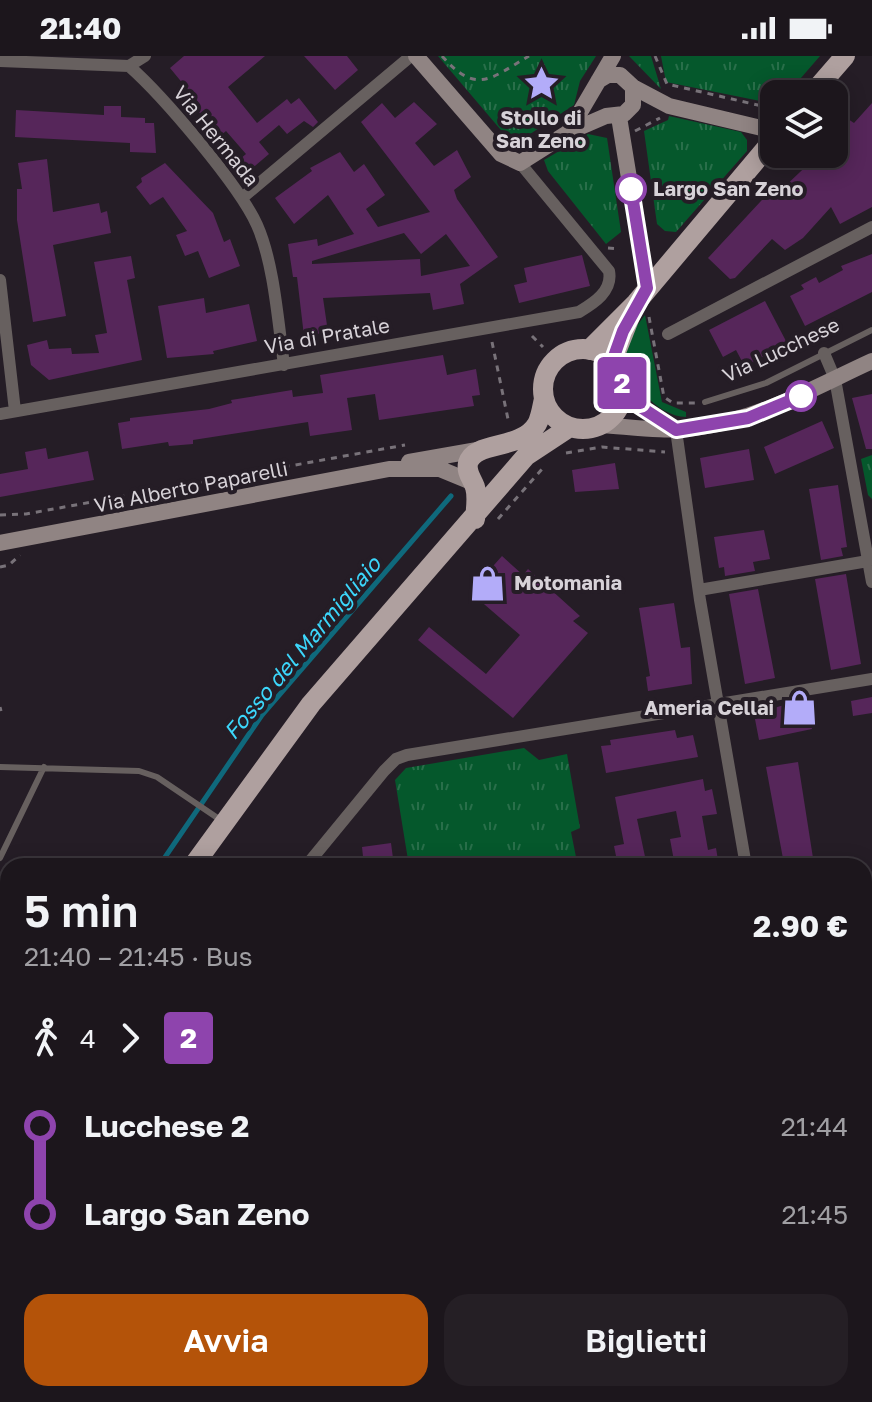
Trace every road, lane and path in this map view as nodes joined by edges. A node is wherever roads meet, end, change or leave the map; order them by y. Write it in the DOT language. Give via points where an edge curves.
graph roads {
  1 [pos="145,56"];
  2 [pos="413,56"];
  3 [pos="442,56"];
  4 [pos="529,56"];
  5 [pos="613,56"];
  6 [pos="620,56"];
  7 [pos="655,56"];
  8 [pos="845,56"];
  9 [pos="0,61"];
  10 [pos="129,66"];
  11 [pos="824,80"];
  12 [pos="629,82"];
  13 [pos="595,89"];
  14 [pos="669,106"];
  15 [pos="760,106"];
  16 [pos="612,116"];
  17 [pos="760,128"];
  18 [pos="569,132"];
  19 [pos="622,137"];
  20 [pos="760,156"];
  21 [pos="520,163"];
  22 [pos="242,198"];
  23 [pos="872,227"];
  24 [pos="0,280"];
  25 [pos="644,301"];
  26 [pos="872,330"];
  27 [pos="527,332"];
  28 [pos="668,334"];
  29 [pos="491,338"];
  30 [pos="543,347"];
  31 [pos="589,350"];
  32 [pos="824,353"];
  33 [pos="872,361"];
  34 [pos="612,362"];
  35 [pos="284,365"];
  36 [pos="835,379"];
  37 [pos="622,395"];
  38 [pos="544,399"];
  39 [pos="705,402"];
  40 [pos="15,411"];
  41 [pos="0,414"];
  42 [pos="692,415"];
  43 [pos="601,425"];
  44 [pos="570,427"];
  45 [pos="676,430"];
  46 [pos="511,433"];
  47 [pos="419,443"];
  48 [pos="483,449"];
  49 [pos="566,452"];
  50 [pos="665,452"];
  51 [pos="552,459"];
  52 [pos="389,469"];
  53 [pos="474,483"];
  54 [pos="503,483"];
  55 [pos="0,515"];
  56 [pos="485,520"];
  57 [pos="867,528"];
  58 [pos="0,543"];
  59 [pos="33,552"];
  60 [pos="868,561"];
  61 [pos="0,567"];
  62 [pos="872,582"];
  63 [pos="699,590"];
  64 [pos="872,679"];
  65 [pos="718,704"];
  66 [pos="0,767"];
  67 [pos="44,767"];
  68 [pos="214,815"];
  69 [pos="0,858"];
  70 [pos="196,858"];
  71 [pos="313,858"];
  72 [pos="745,858"];
  1 -- 10 [label="street"];
  2 -- 21 [label="main road" via="501,154"];
  2 -- 22 [label="street"];
  3 -- 4 [label="path" via="471,81 498,76"];
  5 -- 13 [label="main road"];
  6 -- 12 [label="main road"];
  7 -- 15 [label="path" via="663,82"];
  8 -- 11 [label="main road"];
  9 -- 10 [label="street"];
  10 -- 22 [label="street, Via Hermada"];
  12 -- 13 [label="main road" via="614,74"];
  12 -- 14 [label="main road"];
  12 -- 16 [label="main road" via="633,105"];
  13 -- 16 [label="main road" via="597,110"];
  13 -- 18 [label="main road"];
  14 -- 17 [label="main road"];
  14 -- 19 [label="path" via="666,115"];
  16 -- 18 [label="main road"];
  16 -- 19 [label="main road"];
  18 -- 21 [label="main road"];
  19 -- 25 [label="main road"];
  20 -- 25 [label="main road"];
  21 -- 35 [label="street, Via di Pratale" via="608,268 611,280 603,295 579,312"];
  22 -- 35 [label="street, Via Hermada" via="264,245"];
  23 -- 28 [label="street"];
  24 -- 40 [label="street"];
  25 -- 31 [label="main road"];
  25 -- 34 [label="main road"];
  25 -- 42 [label="path" via="663,393 669,401 691,404"];
  26 -- 32 [label="lane, Via Lucchese"];
  27 -- 30 [label="path"];
  29 -- 46 [label="path"];
  31 -- 34 [label="main road"];
  31 -- 38 [label="main road" via="568,352 552,364 544,379"];
  32 -- 36 [label="street"];
  32 -- 39 [label="lane, Via Lucchese" via="766,383"];
  33 -- 36 [label="main road"];
  34 -- 37 [label="main road"];
  35 -- 40 [label="street, Via di Pratale"];
  36 -- 45 [label="main road" via="748,418"];
  36 -- 57 [label="street"];
  37 -- 43 [label="main road" via="615,412"];
  37 -- 45 [label="main road"];
  38 -- 44 [label="main road" via="555,418"];
  38 -- 48 [label="main road" via="529,434 513,444"];
  40 -- 41 [label="street, Via di Pratale"];
  43 -- 44 [label="main road"];
  43 -- 45 [label="main road"];
  44 -- 54 [label="main road" via="540,445"];
  45 -- 63 [label="street"];
  47 -- 55 [label="path"];
  48 -- 52 [label="main road, Via Alberto Paparelli"];
  48 -- 53 [label="main road" via="469,462"];
  49 -- 50 [label="path" via="602,447"];
  51 -- 56 [label="path"];
  52 -- 53 [label="main road, Via Alberto Paparelli" via="440,469"];
  52 -- 58 [label="main road, Via Alberto Paparelli"];
  53 -- 54 [label="main road" via="488,490"];
  53 -- 56 [label="main road"];
  54 -- 56 [label="main road"];
  56 -- 68 [label="main road"];
  57 -- 60 [label="street"];
  59 -- 61 [label="path"];
  60 -- 62 [label="street"];
  60 -- 63 [label="street"];
  63 -- 65 [label="street"];
  64 -- 65 [label="street"];
  65 -- 71 [label="street" via="396,759"];
  65 -- 72 [label="street"];
  66 -- 67 [label="lane"];
  67 -- 68 [label="lane" via="139,771"];
  67 -- 69 [label="lane"];
  68 -- 70 [label="main road"];
}
